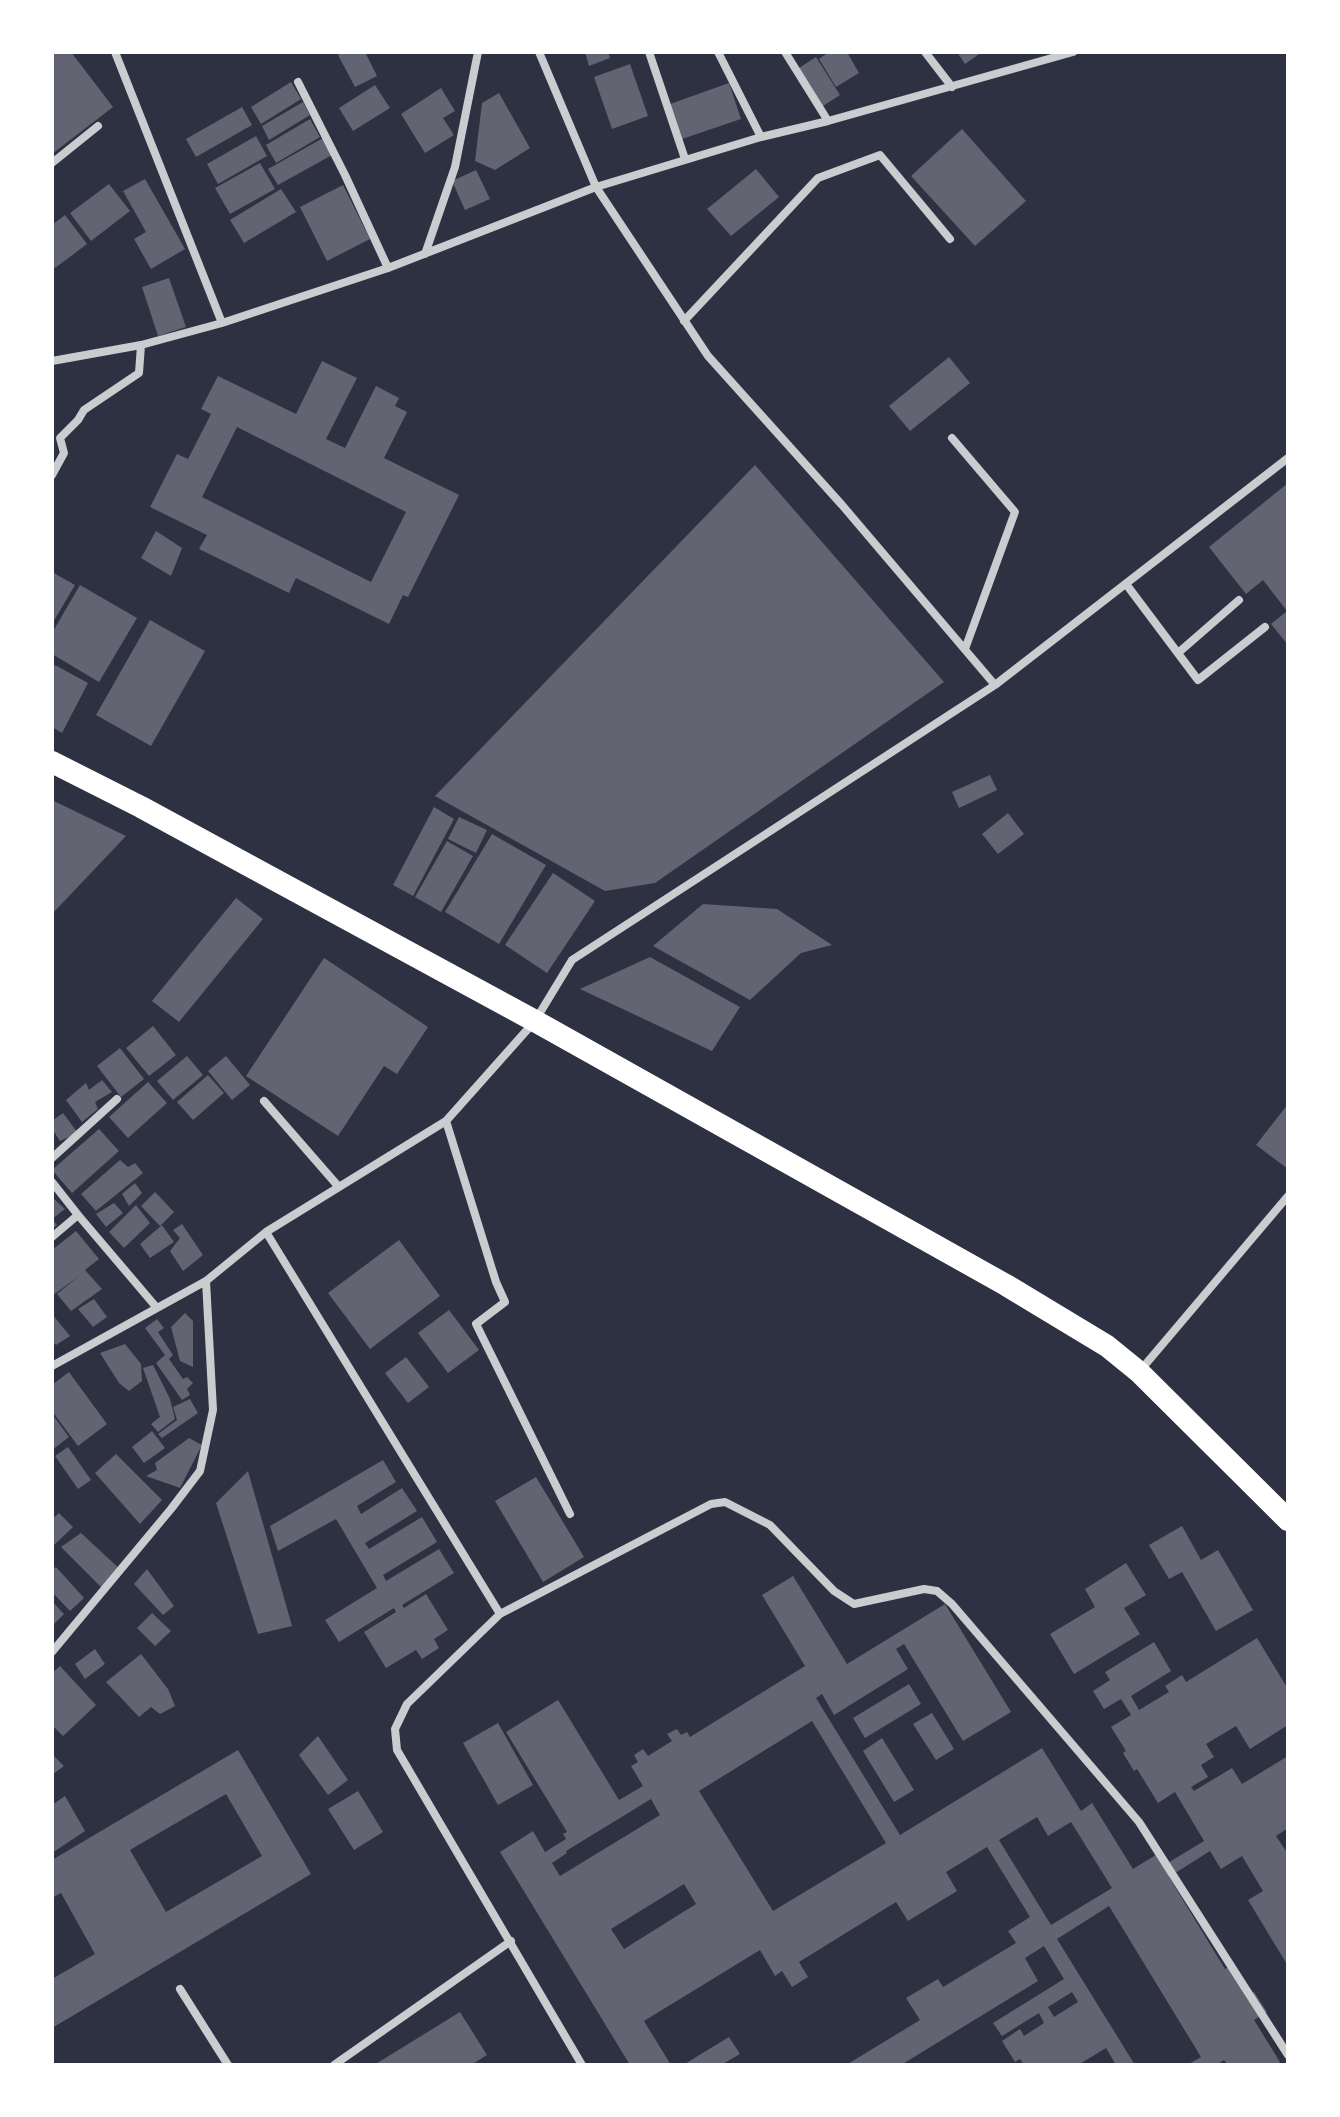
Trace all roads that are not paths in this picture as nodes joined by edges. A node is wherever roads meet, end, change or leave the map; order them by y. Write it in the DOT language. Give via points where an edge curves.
graph roads {
  1 [pos="115,52"];
  2 [pos="478,52"];
  3 [pos="539,52"];
  4 [pos="649,52"];
  5 [pos="718,52"];
  6 [pos="785,52"];
  7 [pos="925,52"];
  8 [pos="1073,52"];
  9 [pos="298,82"];
  10 [pos="952,87"];
  11 [pos="828,121"];
  12 [pos="98,126"];
  13 [pos="761,137"];
  14 [pos="685,159"];
  15 [pos="52,163"];
  16 [pos="596,187"];
  17 [pos="950,239"];
  18 [pos="425,254"];
  19 [pos="388,268"];
  20 [pos="684,321"];
  21 [pos="222,323"];
  22 [pos="141,345"];
  23 [pos="52,361"];
  24 [pos="952,438"];
  25 [pos="1288,458"];
  26 [pos="52,475"];
  27 [pos="1126,584"];
  28 [pos="1239,600"];
  29 [pos="1265,627"];
  30 [pos="965,649"];
  31 [pos="1178,653"];
  32 [pos="995,685"];
  33 [pos="52,762"];
  34 [pos="535,1021"];
  35 [pos="117,1099"];
  36 [pos="264,1101"];
  37 [pos="446,1121"];
  38 [pos="52,1158"];
  39 [pos="52,1182"];
  40 [pos="338,1186"];
  41 [pos="1288,1196"];
  42 [pos="78,1215"];
  43 [pos="266,1232"];
  44 [pos="52,1237"];
  45 [pos="206,1281"];
  46 [pos="157,1308"];
  47 [pos="52,1366"];
  48 [pos="1139,1372"];
  49 [pos="570,1514"];
  50 [pos="1288,1520"];
  51 [pos="500,1614"];
  52 [pos="52,1652"];
  53 [pos="511,1941"];
  54 [pos="180,1989"];
  55 [pos="1288,2055"];
  56 [pos="228,2065"];
  57 [pos="334,2065"];
  58 [pos="582,2065"];
  1 -- 21 [label="street"];
  2 -- 18 [label="street" via="455,167"];
  3 -- 16 [label="street"];
  4 -- 14 [label="street"];
  5 -- 13 [label="street"];
  6 -- 11 [label="street"];
  7 -- 10 [label="street"];
  8 -- 10 [label="street"];
  9 -- 19 [label="street"];
  10 -- 11 [label="street"];
  11 -- 13 [label="street"];
  12 -- 15 [label="street"];
  13 -- 14 [label="street"];
  14 -- 16 [label="street"];
  16 -- 18 [label="street"];
  16 -- 20 [label="street"];
  17 -- 20 [label="street" via="880,155 818,178"];
  18 -- 19 [label="street"];
  19 -- 21 [label="street"];
  20 -- 30 [label="street" via="708,356"];
  21 -- 22 [label="street"];
  22 -- 23 [label="street"];
  22 -- 26 [label="street" via="139,373 84,410 60,438 64,453"];
  24 -- 30 [label="street" via="1015,512"];
  25 -- 27 [label="street"];
  27 -- 31 [label="street"];
  27 -- 32 [label="street"];
  28 -- 31 [label="street"];
  29 -- 31 [label="street" via="1198,680"];
  30 -- 32 [label="street"];
  32 -- 34 [label="street" via="572,960"];
  33 -- 34 [label="highway"];
  34 -- 37 [label="street"];
  34 -- 48 [label="highway" via="1006,1285 1107,1346"];
  35 -- 38 [label="street"];
  36 -- 40 [label="street"];
  37 -- 40 [label="street"];
  37 -- 49 [label="street" via="505,1302 476,1324"];
  39 -- 42 [label="street"];
  40 -- 43 [label="street"];
  41 -- 48 [label="street"];
  42 -- 44 [label="street"];
  42 -- 46 [label="street"];
  43 -- 45 [label="street"];
  43 -- 51 [label="street"];
  45 -- 46 [label="street"];
  45 -- 52 [label="street" via="213,1410 200,1471"];
  46 -- 47 [label="street"];
  48 -- 50 [label="highway"];
  51 -- 53 [label="street" via="407,1704 395,1729 397,1750"];
  51 -- 55 [label="street" via="711,1504 725,1502 770,1525 834,1591 854,1604 937,1591 1139,1822"];
  53 -- 57 [label="street"];
  53 -- 58 [label="street"];
  54 -- 56 [label="street"];
}
